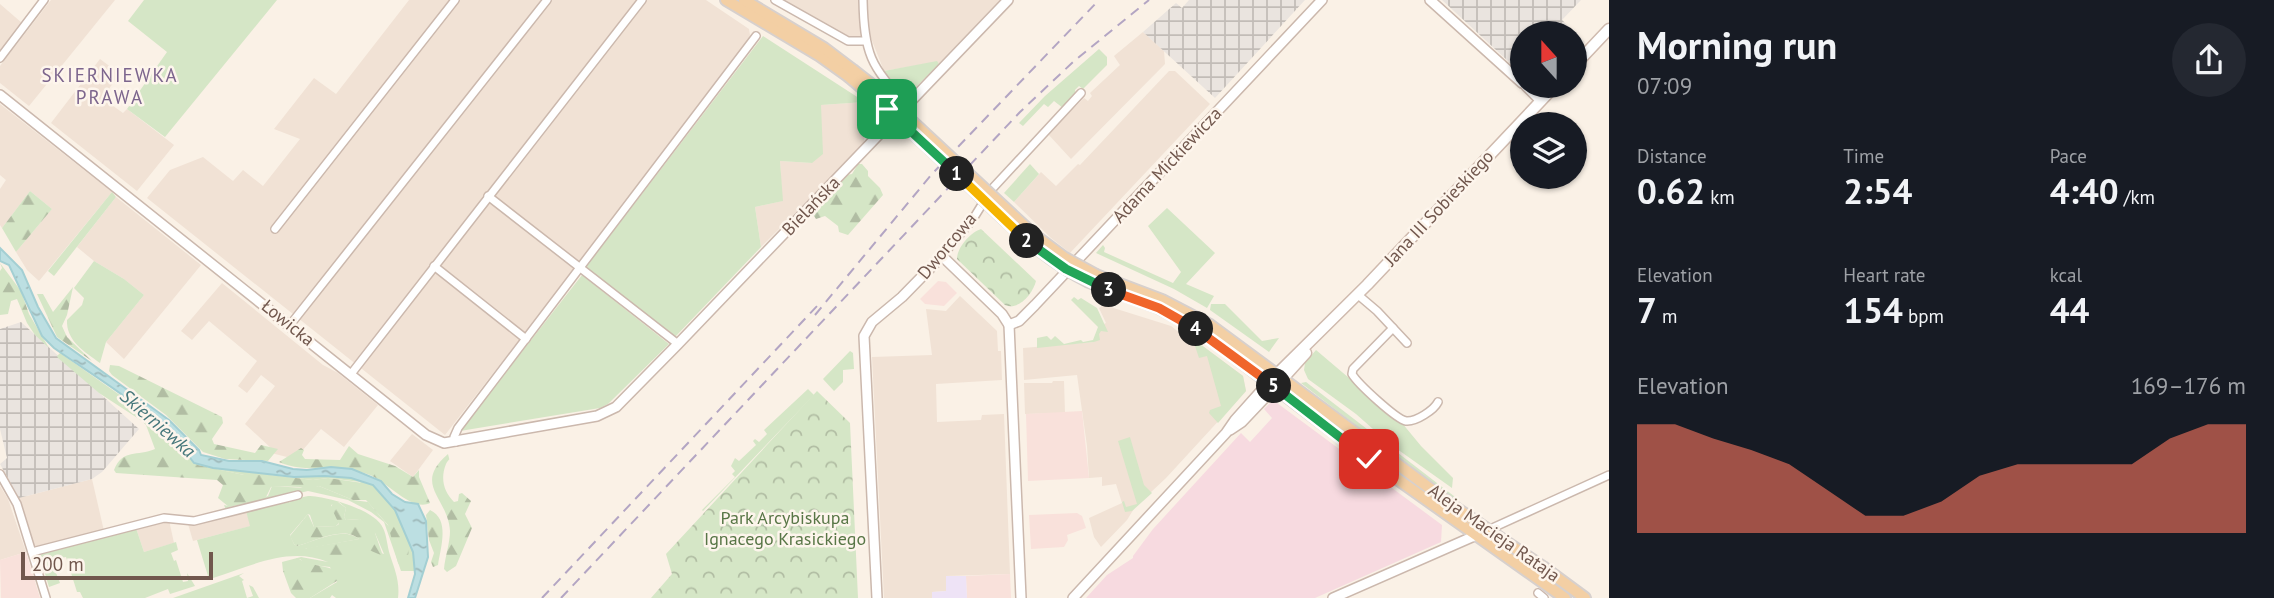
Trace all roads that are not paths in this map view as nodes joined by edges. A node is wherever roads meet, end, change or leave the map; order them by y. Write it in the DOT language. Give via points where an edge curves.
graph roads {
  1 [pos="44,0"];
  2 [pos="455,0"];
  3 [pos="547,0"];
  4 [pos="642,0"];
  5 [pos="726,0"];
  6 [pos="744,0"];
  7 [pos="775,0"];
  8 [pos="863,0"];
  9 [pos="1008,0"];
  10 [pos="1322,0"];
  11 [pos="1430,0"];
  12 [pos="1609,29"];
  13 [pos="756,36"];
  14 [pos="866,41"];
  15 [pos="1587,52"];
  16 [pos="0,58"];
  17 [pos="1510,71"];
  18 [pos="851,73"];
  19 [pos="1081,93"];
  20 [pos="0,95"];
  21 [pos="1541,100"];
  22 [pos="908,104"];
  23 [pos="488,196"];
  24 [pos="275,229"];
  25 [pos="942,256"];
  26 [pos="434,266"];
  27 [pos="581,268"];
  28 [pos="1357,294"];
  29 [pos="290,325"];
  30 [pos="1009,325"];
  31 [pos="1392,328"];
  32 [pos="526,339"];
  33 [pos="1406,343"];
  34 [pos="678,344"];
  35 [pos="351,374"];
  36 [pos="1276,381"];
  37 [pos="1438,402"];
  38 [pos="611,410"];
  39 [pos="456,442"];
  40 [pos="0,474"];
  41 [pos="1609,475"];
  42 [pos="298,495"];
  43 [pos="1488,530"];
  44 [pos="1475,536"];
  45 [pos="32,552"];
  46 [pos="47,598"];
  47 [pos="877,598"];
  48 [pos="1021,598"];
  49 [pos="1073,598"];
  50 [pos="1333,598"];
  51 [pos="1565,598"];
  52 [pos="1585,598"];
  1 -- 16 [label="street"];
  2 -- 24 [label="street"];
  3 -- 29 [label="street"];
  4 -- 23 [label="street"];
  5 -- 18 [label="main road"];
  6 -- 18 [label="main road" via="824,48"];
  7 -- 14 [label="street" via="848,41"];
  8 -- 14 [label="street"];
  9 -- 22 [label="street, Bielańska"];
  10 -- 30 [label="street, Adama Mickiewicza" via="1035,305"];
  11 -- 17 [label="street"];
  12 -- 15 [label="main road"];
  13 -- 27 [label="street"];
  14 -- 22 [label="street" via="879,74"];
  18 -- 36 [label="main road, Aleja Macieja Rataja, bridge" via="1032,246 1058,264 1161,304"];
  19 -- 25 [label="street, Dworcowa" via="991,190"];
  20 -- 29 [label="street, Łowicka"];
  21 -- 28 [label="main road, Jana III Sobieskiego"];
  22 -- 34 [label="street, Bielańska"];
  23 -- 26 [label="street"];
  23 -- 27 [label="street"];
  25 -- 30 [label="street"];
  25 -- 47 [label="street, Dworcowa" via="865,333"];
  26 -- 32 [label="street"];
  26 -- 35 [label="street"];
  27 -- 32 [label="street"];
  27 -- 34 [label="street"];
  28 -- 31 [label="street"];
  28 -- 36 [label="main road, Jana III Sobieskiego"];
  29 -- 35 [label="street, Łowicka"];
  30 -- 48 [label="street"];
  31 -- 33 [label="street"];
  31 -- 37 [label="street" via="1352,374 1405,421 1434,409"];
  32 -- 39 [label="street" via="458,428"];
  34 -- 38 [label="street, Bielańska"];
  35 -- 39 [label="street, Łowicka" via="430,438"];
  36 -- 43 [label="main road, Aleja Macieja Rataja"];
  36 -- 44 [label="main road, Aleja Macieja Rataja" via="1361,453"];
  36 -- 49 [label="street, Jana III Sobieskiego"];
  38 -- 39 [label="street, Łowicka"];
  40 -- 45 [label="street" via="17,505"];
  41 -- 43 [label="street"];
  42 -- 45 [label="street" via="194,521 164,518"];
  43 -- 44 [label="street"];
  43 -- 52 [label="main road, Aleja Macieja Rataja"];
  44 -- 50 [label="street"];
  44 -- 51 [label="main road, Aleja Macieja Rataja"];
  45 -- 46 [label="street"];
}
